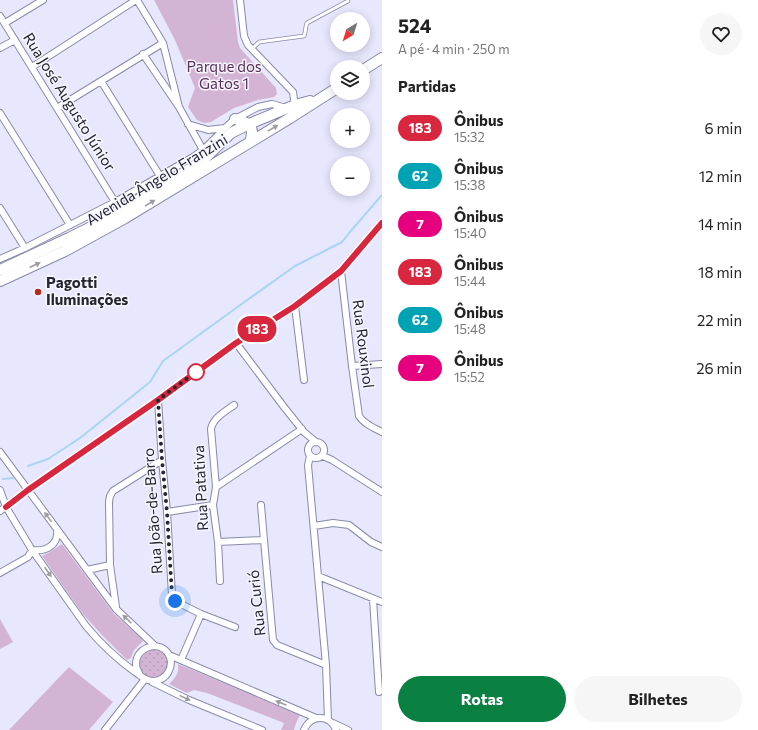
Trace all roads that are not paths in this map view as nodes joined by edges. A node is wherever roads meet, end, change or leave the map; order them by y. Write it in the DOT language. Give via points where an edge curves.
graph roads {
  1 [pos="43,0"];
  2 [pos="136,0"];
  3 [pos="240,0"];
  4 [pos="348,1"];
  5 [pos="0,16"];
  6 [pos="5,23"];
  7 [pos="15,40"];
  8 [pos="163,43"];
  9 [pos="0,48"];
  10 [pos="252,49"];
  11 [pos="143,54"];
  12 [pos="382,58"];
  13 [pos="370,66"];
  14 [pos="32,67"];
  15 [pos="100,81"];
  16 [pos="330,93"];
  17 [pos="179,107"];
  18 [pos="57,108"];
  19 [pos="292,110"];
  20 [pos="0,113"];
  21 [pos="235,119"];
  22 [pos="188,124"];
  23 [pos="249,124"];
  24 [pos="224,128"];
  25 [pos="250,142"];
  26 [pos="203,150"];
  27 [pos="160,176"];
  28 [pos="115,202"];
  29 [pos="0,208"];
  30 [pos="382,223"];
  31 [pos="70,225"];
  32 [pos="25,248"];
  33 [pos="0,260"];
  34 [pos="0,270"];
  35 [pos="341,271"];
  36 [pos="0,281"];
  37 [pos="295,306"];
  38 [pos="236,343"];
  39 [pos="382,364"];
  40 [pos="352,366"];
  41 [pos="304,380"];
  42 [pos="158,400"];
  43 [pos="234,405"];
  44 [pos="303,430"];
  45 [pos="382,432"];
  46 [pos="316,442"];
  47 [pos="323,446"];
  48 [pos="308,448"];
  49 [pos="1,454"];
  50 [pos="310,456"];
  51 [pos="321,457"];
  52 [pos="162,460"];
  53 [pos="332,460"];
  54 [pos="308,465"];
  55 [pos="216,488"];
  56 [pos="0,490"];
  57 [pos="28,490"];
  58 [pos="382,492"];
  59 [pos="213,505"];
  60 [pos="262,505"];
  61 [pos="6,507"];
  62 [pos="0,511"];
  63 [pos="167,512"];
  64 [pos="314,526"];
  65 [pos="57,529"];
  66 [pos="264,540"];
  67 [pos="218,542"];
  68 [pos="382,547"];
  69 [pos="32,550"];
  70 [pos="110,565"];
  71 [pos="87,570"];
  72 [pos="0,573"];
  73 [pos="318,576"];
  74 [pos="220,581"];
  75 [pos="373,599"];
  76 [pos="382,602"];
  77 [pos="116,609"];
  78 [pos="201,614"];
  79 [pos="235,627"];
  80 [pos="155,646"];
  81 [pos="169,655"];
  82 [pos="181,660"];
  83 [pos="326,665"];
  84 [pos="145,678"];
  85 [pos="379,692"];
  86 [pos="316,718"];
  87 [pos="330,721"];
  88 [pos="105,730"];
  89 [pos="262,730"];
  90 [pos="304,730"];
  91 [pos="336,730"];
  92 [pos="348,730"];
  1 -- 6 [label="street"];
  2 -- 8 [label="street"];
  2 -- 14 [label="street"];
  3 -- 10 [label="street" via="244,36"];
  4 -- 10 [label="lane" via="307,23 304,36 258,42"];
  5 -- 6 [label="street, Rua José Augusto Júnior"];
  6 -- 7 [label="street, Rua José Augusto Júnior"];
  7 -- 9 [label="street"];
  7 -- 14 [label="street, Rua José Augusto Júnior"];
  8 -- 11 [label="street"];
  8 -- 17 [label="street"];
  10 -- 19 [label="street" via="293,92"];
  11 -- 15 [label="street"];
  11 -- 17 [label="street"];
  12 -- 13 [label="main road"];
  14 -- 18 [label="street, Rua José Augusto Júnior"];
  15 -- 18 [label="street"];
  15 -- 27 [label="street"];
  16 -- 19 [label="main road, Avenida Ângelo Franzini"];
  17 -- 22 [label="street"];
  18 -- 28 [label="street, Rua José Augusto Júnior"];
  19 -- 21 [label="street" via="272,104 258,107"];
  19 -- 23 [label="main road, Avenida Ângelo Franzini"];
  25 -- 19 [label="main road, Avenida Ângelo Franzini, one-way"];
  20 -- 31 [label="street"];
  21 -- 23 [label="main road"];
  21 -- 24 [label="street"];
  22 -- 24 [label="street" via="208,130"];
  22 -- 26 [label="street"];
  23 -- 25 [label="main road" via="252,132"];
  23 -- 34 [label="main road, Avenida Ângelo Franzini" via="230,133 201,162 97,224"];
  24 -- 26 [label="street"];
  36 -- 25 [label="main road, Avenida Ângelo Franzini, one-way" via="65,251 112,225"];
  26 -- 27 [label="street"];
  27 -- 28 [label="street"];
  28 -- 31 [label="street"];
  29 -- 32 [label="street"];
  30 -- 35 [label="street"];
  31 -- 32 [label="street"];
  32 -- 33 [label="street"];
  35 -- 37 [label="street"];
  35 -- 40 [label="street, Rua Rouxinol"];
  37 -- 38 [label="street"];
  37 -- 41 [label="street"];
  38 -- 42 [label="street"];
  38 -- 44 [label="street"];
  39 -- 40 [label="street"];
  40 -- 45 [label="street, Rua Rouxinol" via="359,416 365,423"];
  42 -- 52 [label="street, Rua João-de-Barro"];
  42 -- 57 [label="street"];
  43 -- 55 [label="street, Rua Patativa" via="214,421 211,429"];
  44 -- 46 [label="street"];
  44 -- 48 [label="street"];
  44 -- 55 [label="street"];
  46 -- 47 [label="street"];
  46 -- 48 [label="street"];
  47 -- 51 [label="street" via="325,451"];
  47 -- 53 [label="street"];
  48 -- 50 [label="street"];
  49 -- 57 [label="street"];
  50 -- 51 [label="street"];
  50 -- 54 [label="street"];
  51 -- 53 [label="street"];
  51 -- 54 [label="street"];
  52 -- 63 [label="street, Rua João-de-Barro"];
  52 -- 70 [label="street" via="113,491 110,496"];
  53 -- 58 [label="street"];
  54 -- 64 [label="street"];
  55 -- 59 [label="street, Rua Patativa"];
  56 -- 61 [label="street"];
  57 -- 61 [label="street"];
  65 -- 57 [label="street, one-way"];
  59 -- 63 [label="street"];
  59 -- 67 [label="street, Rua Patativa"];
  60 -- 66 [label="street, Rua Curió"];
  61 -- 62 [label="street"];
  61 -- 69 [label="street"];
  63 -- 78 [label="street, Rua João-de-Barro" via="172,595 175,601"];
  64 -- 68 [label="street" via="334,523 348,525"];
  64 -- 73 [label="street"];
  65 -- 69 [label="street" via="58,535 52,545 39,551"];
  65 -- 71 [label="street"];
  66 -- 67 [label="street"];
  66 -- 83 [label="street, Rua Curió" via="273,640 277,646"];
  67 -- 74 [label="street, Rua Patativa"];
  69 -- 72 [label="street" via="28,557"];
  69 -- 84 [label="street, one-way" via="94,636 126,665"];
  70 -- 71 [label="street"];
  70 -- 77 [label="street"];
  71 -- 77 [label="street"];
  73 -- 75 [label="street"];
  73 -- 83 [label="street"];
  75 -- 76 [label="street"];
  75 -- 85 [label="street"];
  80 -- 77 [label="street, one-way"];
  78 -- 79 [label="street, Rua João-de-Barro"];
  78 -- 82 [label="street"];
  80 -- 81 [label="street"];
  80 -- 84 [label="street" via="144,649 137,658 137,670"];
  81 -- 82 [label="street"];
  81 -- 84 [label="street" via="171,666 166,676 156,681"];
  86 -- 82 [label="street, one-way"];
  83 -- 87 [label="street"];
  84 -- 88 [label="street"];
  84 -- 89 [label="street, one-way" via="189,700"];
  86 -- 87 [label="street"];
  86 -- 90 [label="street" via="311,720"];
  87 -- 91 [label="street"];
  87 -- 92 [label="street"];
}
